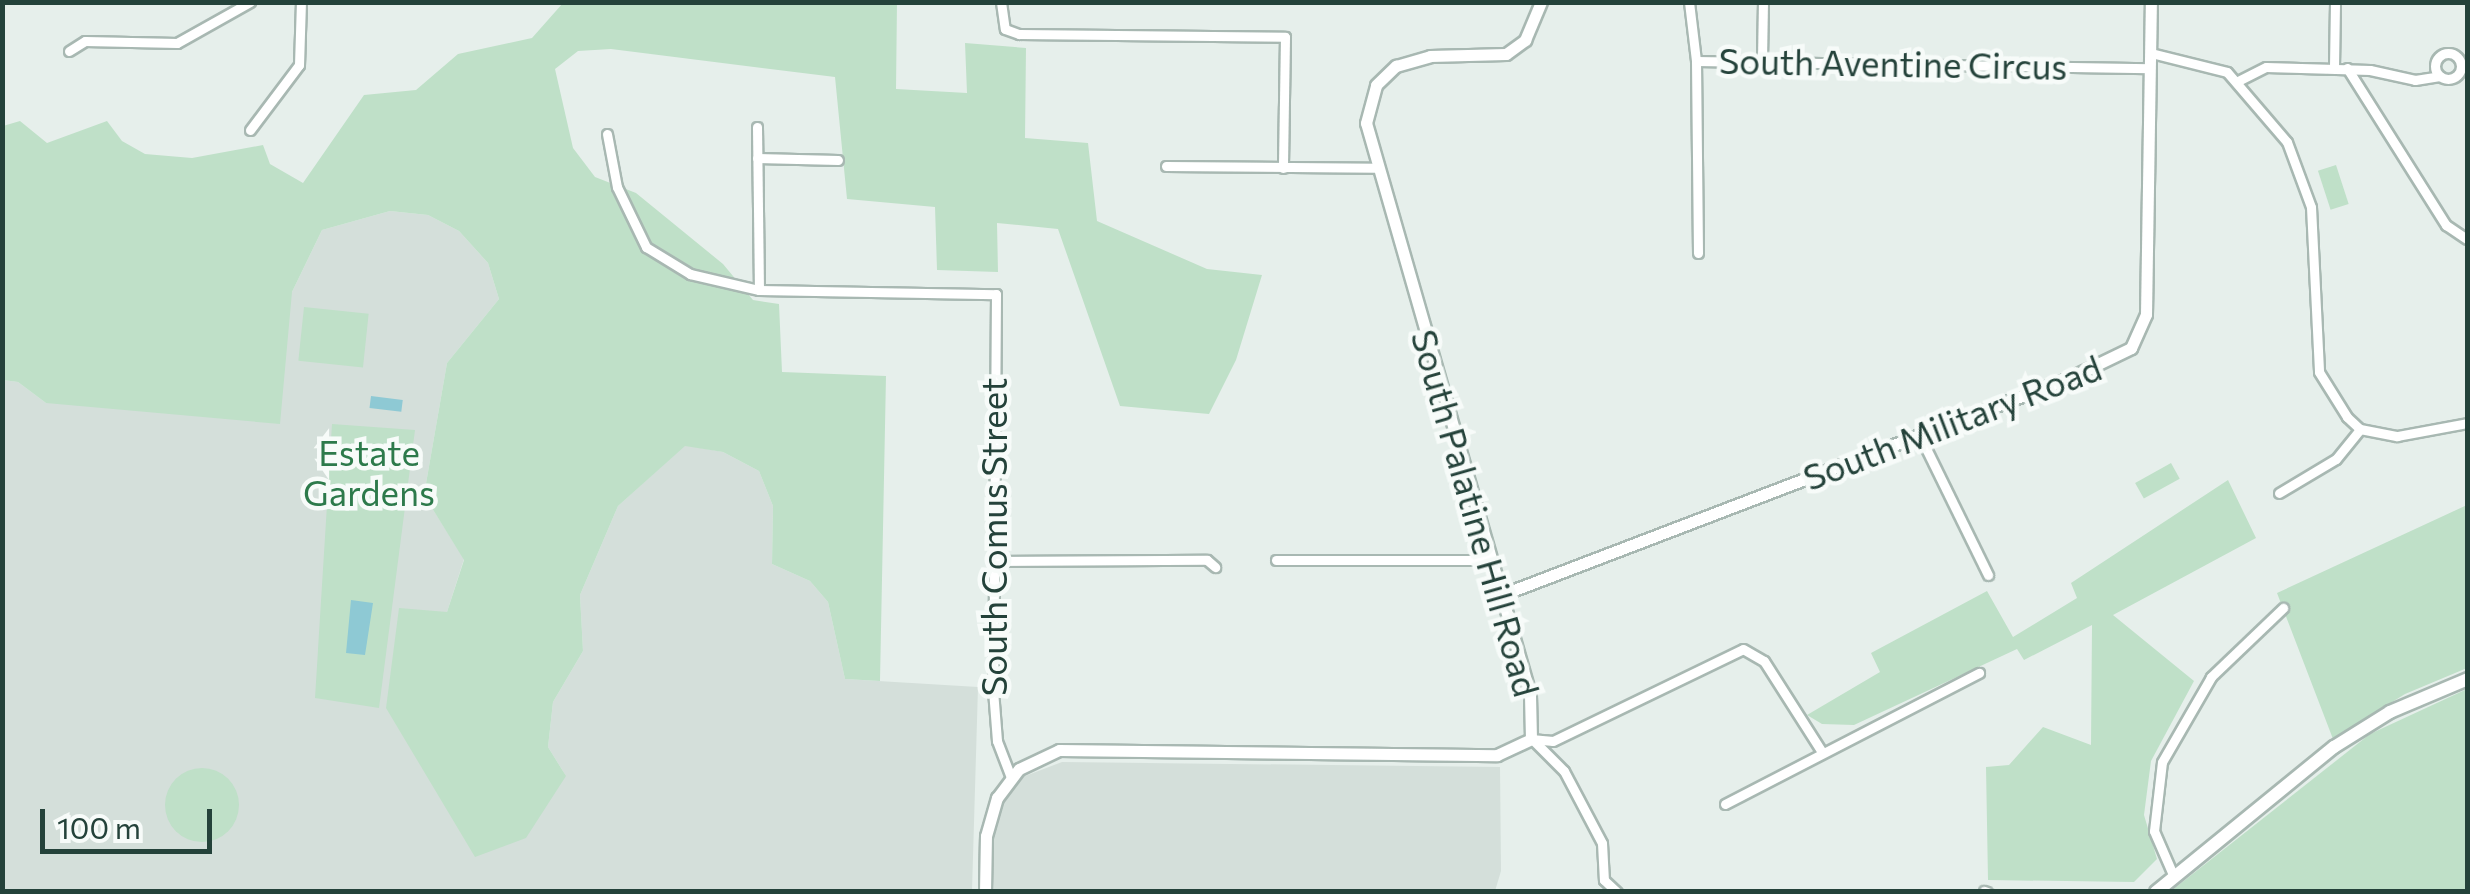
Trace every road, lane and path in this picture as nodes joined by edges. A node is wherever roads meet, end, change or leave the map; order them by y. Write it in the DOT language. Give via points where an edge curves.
graph roads {
  1 [pos="250,2"];
  2 [pos="300,2"];
  3 [pos="1001,2"];
  4 [pos="1540,2"];
  5 [pos="1689,2"];
  6 [pos="1764,2"];
  7 [pos="2151,2"];
  8 [pos="2335,2"];
  9 [pos="70,50"];
  10 [pos="2151,53"];
  11 [pos="1762,58"];
  12 [pos="1696,61"];
  13 [pos="2334,67"];
  14 [pos="2150,68"];
  15 [pos="2347,68"];
  16 [pos="2440,76"];
  17 [pos="2238,80"];
  18 [pos="758,127"];
  19 [pos="250,130"];
  20 [pos="607,134"];
  21 [pos="757,158"];
  22 [pos="838,160"];
  23 [pos="1166,166"];
  24 [pos="1282,168"];
  25 [pos="1376,168"];
  26 [pos="2466,240"];
  27 [pos="1698,253"];
  28 [pos="759,290"];
  29 [pos="2468,424"];
  30 [pos="2360,429"];
  31 [pos="1919,434"];
  32 [pos="2279,493"];
  33 [pos="1276,560"];
  34 [pos="1490,560"];
  35 [pos="992,561"];
  36 [pos="1215,567"];
  37 [pos="1988,574"];
  38 [pos="1500,595"];
  39 [pos="2283,608"];
  40 [pos="1978,674"];
  41 [pos="2468,679"];
  42 [pos="1532,740"];
  43 [pos="1822,752"];
  44 [pos="1011,776"];
  45 [pos="1725,804"];
  46 [pos="2174,876"];
  47 [pos="985,892"];
  48 [pos="1618,892"];
  49 [pos="2156,892"];
  1 -- 9 [label="street" via="177,43 85,40"];
  2 -- 19 [label="street" via="299,65"];
  3 -- 24 [label="street" via="1005,29 1285,37"];
  4 -- 25 [label="street, South Palatine Hill Road" via="1525,40 1506,54 1420,57 1388,72 1366,110"];
  5 -- 12 [label="street, South Aventine Circus"];
  6 -- 11 [label="street"];
  7 -- 10 [label="street, South Military Road"];
  8 -- 13 [label="street"];
  10 -- 14 [label="street, South Military Road"];
  10 -- 17 [label="street" via="2211,64"];
  11 -- 12 [label="street, South Aventine Circus"];
  11 -- 14 [label="street, South Aventine Circus"];
  12 -- 27 [label="street"];
  13 -- 15 [label="street"];
  13 -- 17 [label="street" via="2266,66"];
  14 -- 31 [label="street, South Military Road" via="2147,300 2140,338 2117,358"];
  15 -- 16 [label="street" via="2415,80"];
  15 -- 26 [label="street" via="2446,225"];
  17 -- 30 [label="street" via="2278,125 2306,183 2319,372"];
  18 -- 21 [label="street"];
  20 -- 28 [label="street" via="617,187 646,247 690,274"];
  21 -- 22 [label="street"];
  21 -- 28 [label="street"];
  23 -- 24 [label="street"];
  24 -- 25 [label="street"];
  25 -- 34 [label="street, South Palatine Hill Road"];
  28 -- 35 [label="street, South Comus Street" via="996,294"];
  29 -- 30 [label="street" via="2417,435"];
  30 -- 32 [label="street" via="2336,460"];
  31 -- 37 [label="street"];
  31 -- 38 [label="street, South Military Road"];
  33 -- 34 [label="street"];
  34 -- 38 [label="street, South Palatine Hill Road"];
  35 -- 36 [label="street" via="1207,560"];
  35 -- 44 [label="street, South Comus Street" via="995,732"];
  38 -- 42 [label="street, South Palatine Hill Road" via="1534,709"];
  39 -- 46 [label="street" via="2211,677 2162,762 2154,831"];
  40 -- 43 [label="street"];
  41 -- 46 [label="main road" via="2364,727"];
  42 -- 43 [label="street" via="1552,741 1730,651 1747,649 1764,660"];
  42 -- 44 [label="street, South Palatine Hill Road" via="1497,755 1077,748 1042,756"];
  42 -- 48 [label="street" via="1564,770 1604,848 1604,880"];
  43 -- 45 [label="street"];
  44 -- 47 [label="street" via="987,826"];
  46 -- 49 [label="main road"];
}
